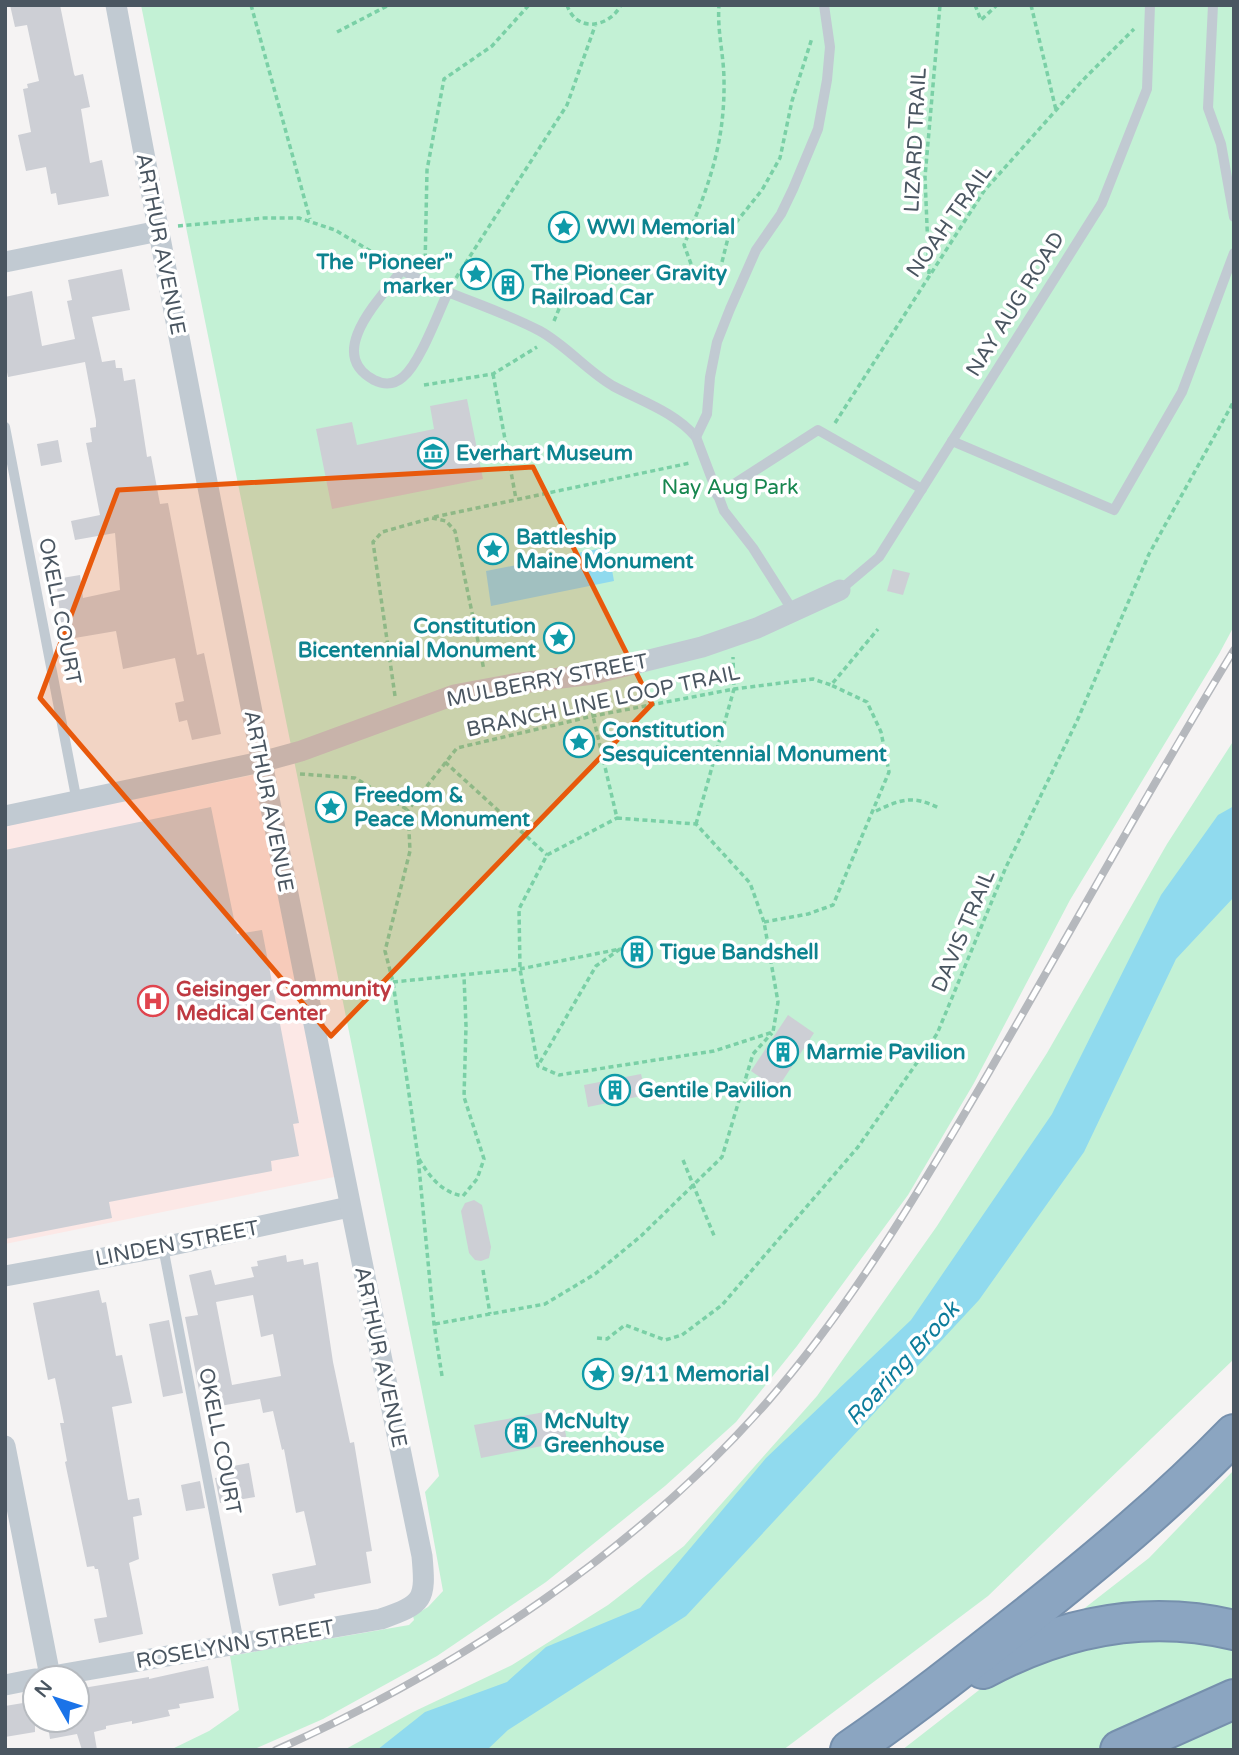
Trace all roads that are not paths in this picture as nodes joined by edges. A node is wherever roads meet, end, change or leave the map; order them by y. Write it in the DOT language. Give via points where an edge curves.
graph roads {
  1 [pos="116,5"];
  2 [pos="1213,5"];
  3 [pos="1151,9"];
  4 [pos="825,11"];
  5 [pos="1234,217"];
  6 [pos="159,231"];
  7 [pos="1234,253"];
  8 [pos="5,262"];
  9 [pos="447,292"];
  10 [pos="5,427"];
  11 [pos="696,437"];
  12 [pos="952,441"];
  13 [pos="922,489"];
  14 [pos="717,495"];
  15 [pos="840,590"];
  16 [pos="793,611"];
  17 [pos="262,766"];
  18 [pos="77,802"];
  19 [pos="5,816"];
  20 [pos="349,1207"];
  21 [pos="163,1247"];
  22 [pos="5,1276"];
  23 [pos="1234,1434"];
  24 [pos="5,1446"];
  25 [pos="422,1595"];
  26 [pos="1234,1630"];
  27 [pos="239,1643"];
  28 [pos="40,1664"];
  29 [pos="91,1669"];
  30 [pos="1234,1699"];
  31 [pos="912,1707"];
  32 [pos="850,1750"];
  33 [pos="1120,1750"];
  1 -- 6 [label="street, ARTHUR AVENUE"];
  2 -- 5 [label="lane" via="1208,108 1221,144"];
  3 -- 12 [label="lane, NAY AUG ROAD" via="1147,89 1102,203"];
  4 -- 11 [label="lane" via="830,47 818,129 793,189 756,250 730,309 717,342 707,414"];
  6 -- 8 [label="street"];
  6 -- 17 [label="street, ARTHUR AVENUE"];
  7 -- 12 [label="lane" via="1182,392 1114,510"];
  9 -- 9 [label="lane" via="405,376 394,384 366,376 356,365 352,350 356,336 402,270"];
  9 -- 11 [label="lane" via="549,337 604,381 668,414"];
  10 -- 18 [label="lane, OKELL COURT"];
  11 -- 14 [label="lane"];
  12 -- 13 [label="lane, NAY AUG ROAD"];
  13 -- 14 [label="lane" via="818,430"];
  13 -- 15 [label="lane, NAY AUG ROAD" via="879,557"];
  14 -- 16 [label="lane"];
  15 -- 16 [label="street, MULBERRY STREET"];
  16 -- 17 [label="street, MULBERRY STREET" via="702,647 589,674 454,695"];
  17 -- 18 [label="street, MULBERRY STREET"];
  17 -- 20 [label="street, ARTHUR AVENUE"];
  18 -- 19 [label="street, MULBERRY STREET"];
  20 -- 21 [label="street, LINDEN STREET"];
  20 -- 25 [label="street, ARTHUR AVENUE" via="422,1556"];
  21 -- 22 [label="street, LINDEN STREET"];
  21 -- 27 [label="lane, OKELL COURT"];
  23 -- 31 [label="highway" via="1111,1549"];
  24 -- 28 [label="street"];
  25 -- 27 [label="street, ROSELYNN STREET" via="406,1609 381,1619"];
  26 -- 31 [label="highway" via="1160,1619 1093,1628 1009,1655"];
  27 -- 29 [label="street, ROSELYNN STREET"];
  30 -- 33 [label="highway"];
  31 -- 32 [label="highway"];
}
